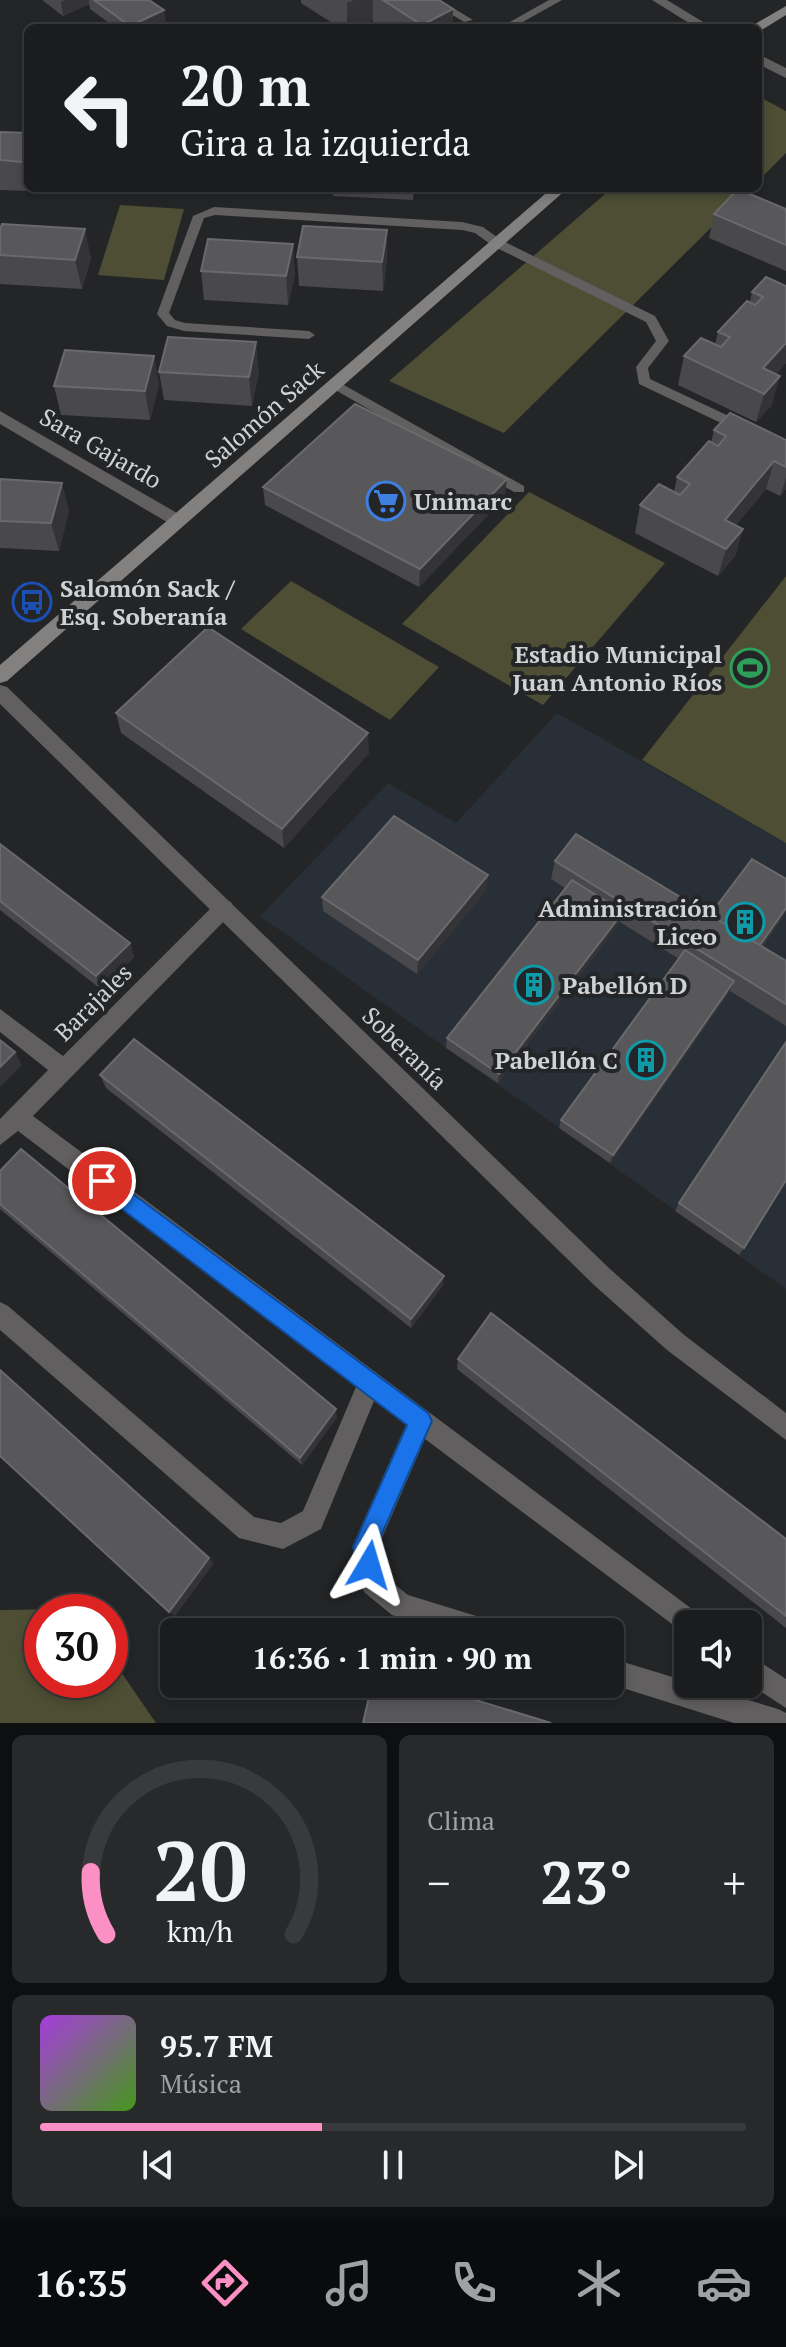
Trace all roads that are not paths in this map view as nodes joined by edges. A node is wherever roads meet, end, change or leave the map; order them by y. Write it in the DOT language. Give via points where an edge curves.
graph roads {
  1 [pos="433,0"];
  2 [pos="557,0"];
  3 [pos="658,0"];
  4 [pos="786,10"];
  5 [pos="468,20"];
  6 [pos="512,24"];
  7 [pos="699,24"];
  8 [pos="762,24"];
  9 [pos="762,60"];
  10 [pos="786,74"];
  11 [pos="556,192"];
  12 [pos="497,243"];
  13 [pos="309,335"];
  14 [pos="335,384"];
  15 [pos="0,417"];
  16 [pos="758,435"];
  17 [pos="519,489"];
  18 [pos="178,521"];
  19 [pos="0,676"];
  20 [pos="0,692"];
  21 [pos="224,908"];
  22 [pos="0,1019"];
  23 [pos="63,1069"];
  24 [pos="8,1125"];
  25 [pos="0,1314"];
  26 [pos="370,1382"];
  27 [pos="420,1421"];
  28 [pos="786,1428"];
  29 [pos="674,1611"];
  30 [pos="440,1618"];
  31 [pos="624,1675"];
  32 [pos="762,1677"];
  33 [pos="786,1695"];
  34 [pos="778,1723"];
  1 -- 5 [label="lane"];
  2 -- 6 [label="lane"];
  3 -- 7 [label="street"];
  4 -- 8 [label="main road"];
  9 -- 10 [label="street"];
  11 -- 12 [label="main road, Salomón Sack"];
  12 -- 13 [label="lane" via="462,226 214,211 199,216 163,314 171,323"];
  12 -- 14 [label="main road, Salomón Sack"];
  12 -- 16 [label="lane" via="651,319 663,341 642,367 644,381"];
  14 -- 17 [label="lane"];
  14 -- 18 [label="main road, Salomón Sack"];
  15 -- 18 [label="street, Sara Gajardo"];
  18 -- 19 [label="main road, Salomón Sack"];
  20 -- 21 [label="street, Soberanía"];
  21 -- 23 [label="street, Barajales"];
  21 -- 28 [label="street, Soberanía" via="602,1277"];
  22 -- 23 [label="street"];
  23 -- 24 [label="street, Barajales"];
  24 -- 26 [label="street"];
  25 -- 26 [label="street" via="248,1529 283,1536 312,1520"];
  26 -- 27 [label="street"];
  27 -- 29 [label="street"];
  27 -- 30 [label="street" via="365,1547 373,1583 401,1606"];
  31 -- 34 [label="street"];
  32 -- 33 [label="street"];
}
